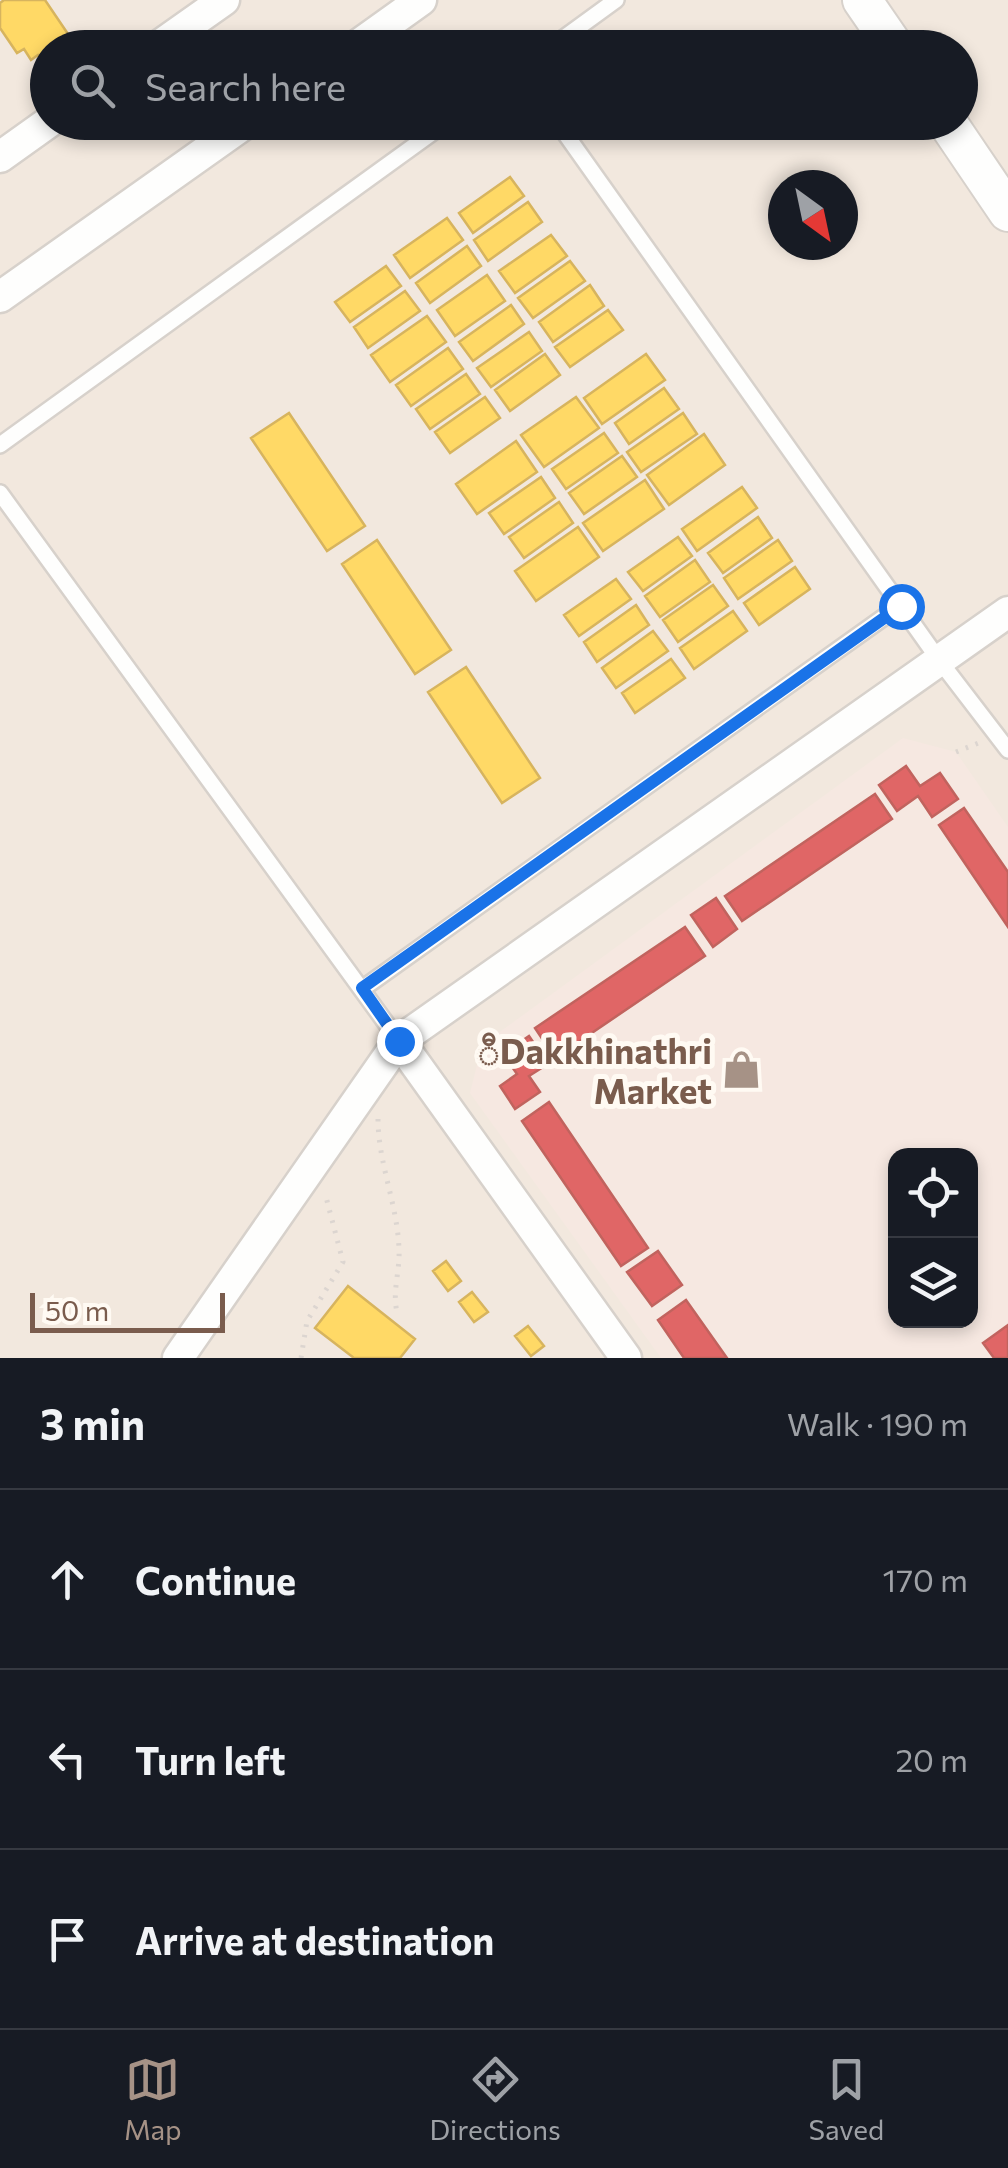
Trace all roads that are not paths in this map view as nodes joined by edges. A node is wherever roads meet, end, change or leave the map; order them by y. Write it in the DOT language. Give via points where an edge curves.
graph roads {
  1 [pos="224,0"];
  2 [pos="421,0"];
  3 [pos="616,0"];
  4 [pos="862,0"];
  5 [pos="182,30"];
  6 [pos="379,30"];
  7 [pos="575,30"];
  8 [pos="883,30"];
  9 [pos="30,136"];
  10 [pos="222,140"];
  11 [pos="421,140"];
  12 [pos="569,140"];
  13 [pos="958,140"];
  14 [pos="0,157"];
  15 [pos="1008,212"];
  16 [pos="0,297"];
  17 [pos="0,445"];
  18 [pos="0,493"];
  19 [pos="901,606"];
  20 [pos="1008,612"];
  21 [pos="939,660"];
  22 [pos="1008,750"];
  23 [pos="362,988"];
  24 [pos="399,1041"];
  25 [pos="178,1358"];
  26 [pos="626,1358"];
  1 -- 5 [label="street"];
  2 -- 6 [label="street"];
  3 -- 7 [label="lane"];
  4 -- 8 [label="street"];
  9 -- 14 [label="street"];
  10 -- 16 [label="street"];
  11 -- 17 [label="lane"];
  12 -- 19 [label="lane"];
  13 -- 15 [label="street"];
  18 -- 23 [label="lane"];
  19 -- 21 [label="lane"];
  19 -- 23 [label="lane"];
  20 -- 21 [label="street"];
  21 -- 22 [label="lane"];
  21 -- 24 [label="street"];
  23 -- 24 [label="lane"];
  24 -- 25 [label="street"];
  24 -- 26 [label="street"];
}
